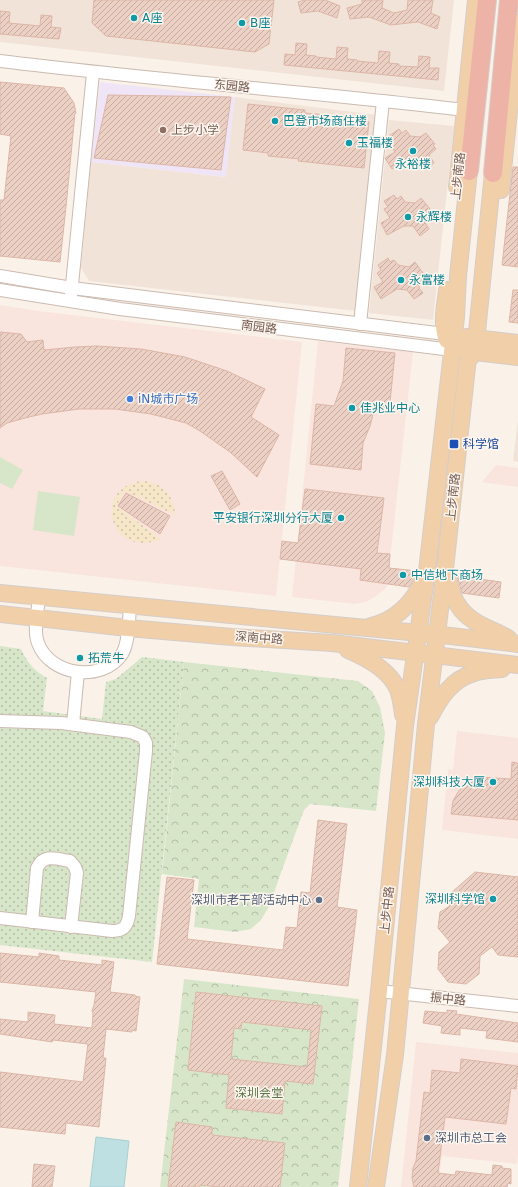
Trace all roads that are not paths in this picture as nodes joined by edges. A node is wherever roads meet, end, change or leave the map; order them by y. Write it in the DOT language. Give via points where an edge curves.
graph roads {
  1 [pos="476,0"];
  2 [pos="487,0"];
  3 [pos="508,0"];
  4 [pos="518,23"];
  5 [pos="0,61"];
  6 [pos="93,72"];
  7 [pos="383,101"];
  8 [pos="465,110"];
  9 [pos="513,116"];
  10 [pos="469,172"];
  11 [pos="493,173"];
  12 [pos="0,276"];
  13 [pos="72,288"];
  14 [pos="0,290"];
  15 [pos="71,302"];
  16 [pos="360,324"];
  17 [pos="450,340"];
  18 [pos="518,343"];
  19 [pos="476,345"];
  20 [pos="518,357"];
  21 [pos="445,569"];
  22 [pos="427,571"];
  23 [pos="0,593"];
  24 [pos="39,597"];
  25 [pos="130,606"];
  26 [pos="0,614"];
  27 [pos="38,618"];
  28 [pos="356,627"];
  29 [pos="128,628"];
  30 [pos="419,633"];
  31 [pos="437,634"];
  32 [pos="332,643"];
  33 [pos="518,644"];
  34 [pos="416,654"];
  35 [pos="435,655"];
  36 [pos="518,666"];
  37 [pos="78,672"];
  38 [pos="0,722"];
  39 [pos="73,724"];
  40 [pos="426,724"];
  41 [pos="405,726"];
  42 [pos="0,918"];
  43 [pos="32,922"];
  44 [pos="71,926"];
  45 [pos="379,991"];
  46 [pos="400,993"];
  47 [pos="518,1006"];
  48 [pos="358,1187"];
  49 [pos="376,1187"];
  1 -- 8 [label="main road, 上步南路"];
  2 -- 10 [label="highway"];
  3 -- 11 [label="highway"];
  4 -- 9 [label="main road, 上步南路"];
  5 -- 6 [label="street, 东园路"];
  6 -- 7 [label="street, 东园路"];
  6 -- 13 [label="street"];
  7 -- 8 [label="street, 东园路"];
  7 -- 16 [label="street"];
  8 -- 17 [label="main road, 上步南路" via="444,316"];
  9 -- 19 [label="main road, 上步南路" via="488,312"];
  10 -- 17 [label="main road, 上步南路"];
  11 -- 19 [label="main road, 上步南路"];
  12 -- 13 [label="street, 南园路"];
  13 -- 15 [label="street"];
  13 -- 16 [label="street, 南园路"];
  14 -- 15 [label="street, 南园路"];
  15 -- 17 [label="street, 南园路" via="276,329"];
  16 -- 17 [label="street, 南园路"];
  17 -- 19 [label="main road, 南园路"];
  17 -- 22 [label="main road, 上步南路"];
  18 -- 19 [label="main road, 南园路"];
  19 -- 20 [label="main road, 南园路"];
  19 -- 21 [label="main road, 上步南路" via="468,360"];
  21 -- 31 [label="main road, 上步南路"];
  21 -- 33 [label="main road" via="453,595 464,613 478,624"];
  22 -- 28 [label="main road" via="415,597 396,615 376,625"];
  22 -- 30 [label="main road, 上步南路"];
  23 -- 24 [label="main road, 深南中路"];
  24 -- 25 [label="main road, 深南中路"];
  24 -- 27 [label="street"];
  25 -- 28 [label="main road, 深南中路"];
  25 -- 29 [label="street"];
  26 -- 27 [label="main road, 深南中路"];
  27 -- 29 [label="main road, 深南中路"];
  27 -- 37 [label="street" via="37,638 43,652 56,664"];
  28 -- 30 [label="main road, 深南中路"];
  29 -- 32 [label="main road, 深南中路"];
  29 -- 37 [label="street" via="124,650 116,661 101,670"];
  30 -- 31 [label="main road, 深南中路"];
  30 -- 34 [label="main road, 上步中路"];
  31 -- 33 [label="main road, 深南中路"];
  31 -- 35 [label="main road, 上步中路"];
  32 -- 34 [label="main road, 深南中路"];
  32 -- 41 [label="main road" via="362,656 391,678 398,689"];
  34 -- 35 [label="main road, 深南中路"];
  34 -- 41 [label="main road, 上步中路"];
  35 -- 36 [label="main road, 深南中路"];
  35 -- 40 [label="main road, 上步中路"];
  36 -- 40 [label="main road" via="473,673 462,678 441,698"];
  37 -- 39 [label="street"];
  38 -- 39 [label="street"];
  39 -- 44 [label="street" via="138,734 146,743 146,751 128,923 119,931"];
  40 -- 46 [label="main road, 上步中路"];
  41 -- 45 [label="main road, 上步中路"];
  42 -- 43 [label="street"];
  43 -- 44 [label="street"];
  43 -- 44 [label="street" via="37,868 40,862 46,858 70,860 77,872"];
  45 -- 46 [label="street, 振中路"];
  45 -- 48 [label="main road, 上步中路"];
  46 -- 47 [label="street, 振中路"];
  46 -- 49 [label="main road, 上步中路" via="395,1055"];
}
